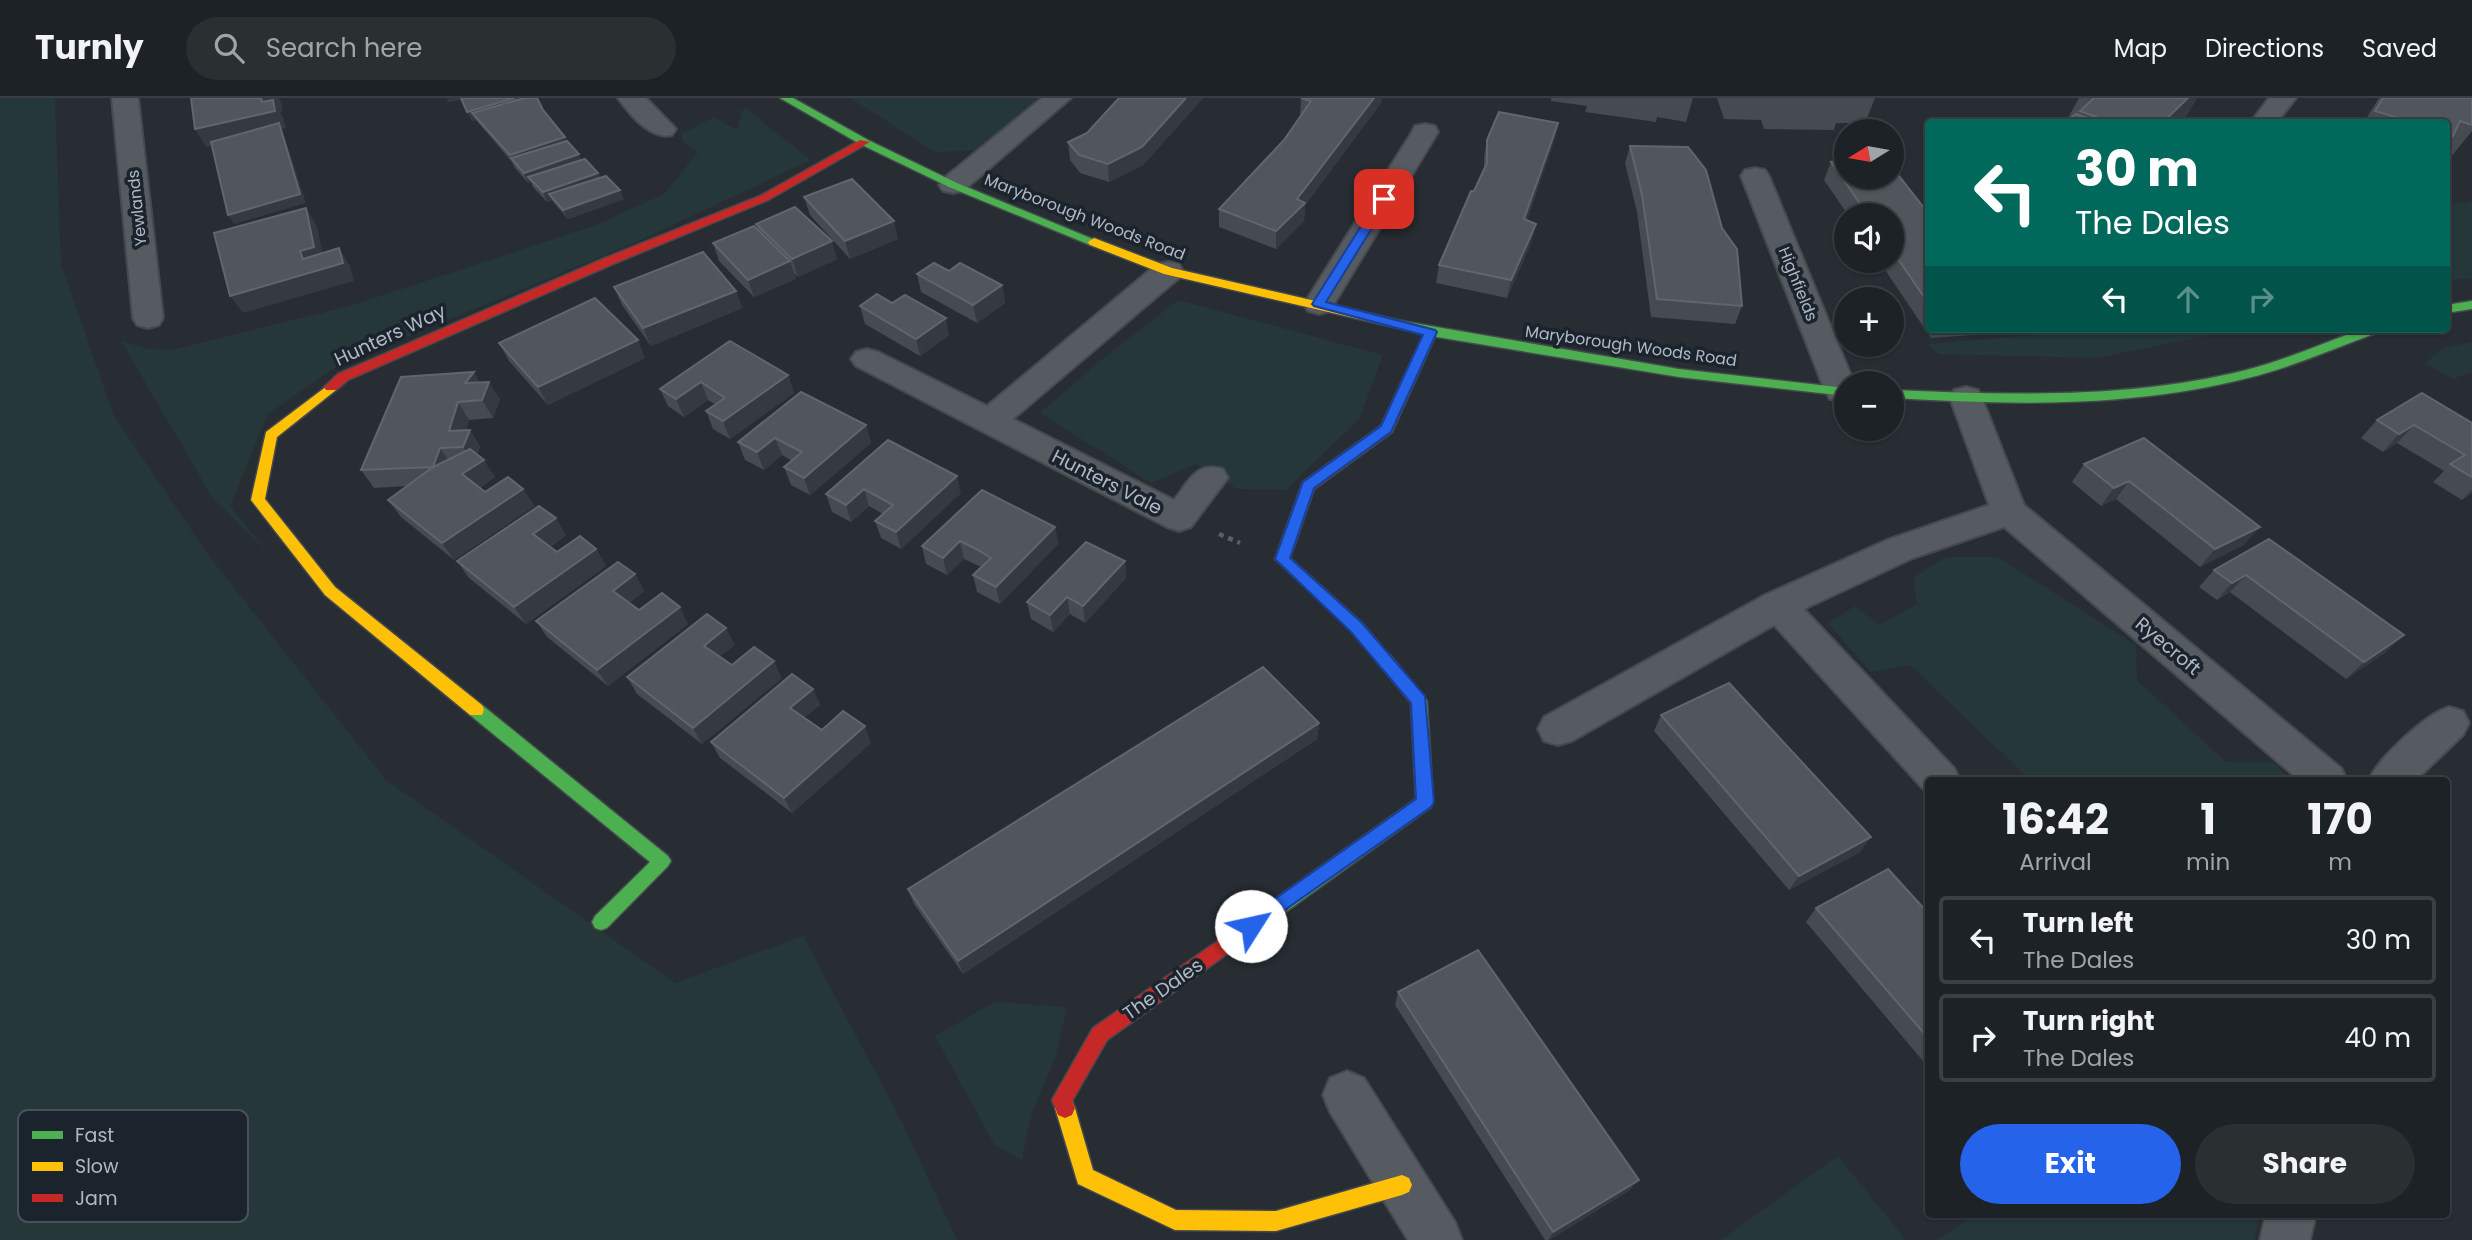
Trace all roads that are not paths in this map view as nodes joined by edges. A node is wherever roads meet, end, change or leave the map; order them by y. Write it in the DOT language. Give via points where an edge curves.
graph roads {
  1 [pos="125,98"];
  2 [pos="631,98"];
  3 [pos="785,98"];
  4 [pos="1058,98"];
  5 [pos="2283,98"];
  6 [pos="2266,119"];
  7 [pos="663,130"];
  8 [pos="1425,132"];
  9 [pos="864,142"];
  10 [pos="1755,176"];
  11 [pos="953,185"];
  12 [pos="1168,271"];
  13 [pos="1319,304"];
  14 [pos="2472,305"];
  15 [pos="2450,308"];
  16 [pos="148,318"];
  17 [pos="1431,332"];
  18 [pos="2338,334"];
  19 [pos="867,359"];
  20 [pos="1836,371"];
  21 [pos="1834,390"];
  22 [pos="1904,395"];
  23 [pos="1966,398"];
  24 [pos="989,422"];
  25 [pos="1211,478"];
  26 [pos="2008,512"];
  27 [pos="1778,605"];
  28 [pos="2449,723"];
  29 [pos="1558,729"];
  30 [pos="1937,777"];
  31 [pos="2323,777"];
  32 [pos="2392,777"];
  33 [pos="601,922"];
  34 [pos="1348,1095"];
  35 [pos="1402,1185"];
  36 [pos="2290,1218"];
  37 [pos="1437,1240"];
  38 [pos="2286,1240"];
  1 -- 16 [label="street, Yewlands"];
  2 -- 7 [label="street"];
  3 -- 9 [label="street, Maryborough Woods Road"];
  4 -- 11 [label="street"];
  5 -- 6 [label="street"];
  8 -- 13 [label="street"];
  9 -- 11 [label="street, Maryborough Woods Road"];
  9 -- 33 [label="street, Hunters Way" via="764,198 343,377 271,435 258,500 330,591 662,861"];
  10 -- 20 [label="street, Highfields"];
  11 -- 12 [label="street, Maryborough Woods Road"];
  12 -- 13 [label="street, Maryborough Woods Road"];
  12 -- 24 [label="street"];
  13 -- 17 [label="street, Maryborough Woods Road"];
  14 -- 15 [label="street"];
  17 -- 21 [label="street, Maryborough Woods Road" via="1679,373"];
  17 -- 35 [label="street, The Dales" via="1387,429 1308,486 1282,559 1357,627 1419,701 1425,802 1100,1034 1062,1100 1086,1177 1175,1220 1276,1221"];
  18 -- 23 [label="street" via="2236,378 2172,391"];
  19 -- 24 [label="street, Hunters Vale"];
  22 -- 23 [label="street"];
  23 -- 26 [label="street, Ryecroft"];
  24 -- 25 [label="street, Hunters Vale" via="1179,518"];
  26 -- 27 [label="street" via="1900,549"];
  26 -- 31 [label="street, Ryecroft"];
  27 -- 29 [label="street"];
  27 -- 30 [label="street"];
  28 -- 32 [label="street"];
  34 -- 35 [label="street"];
  35 -- 37 [label="street"];
  36 -- 38 [label="street"];
}
